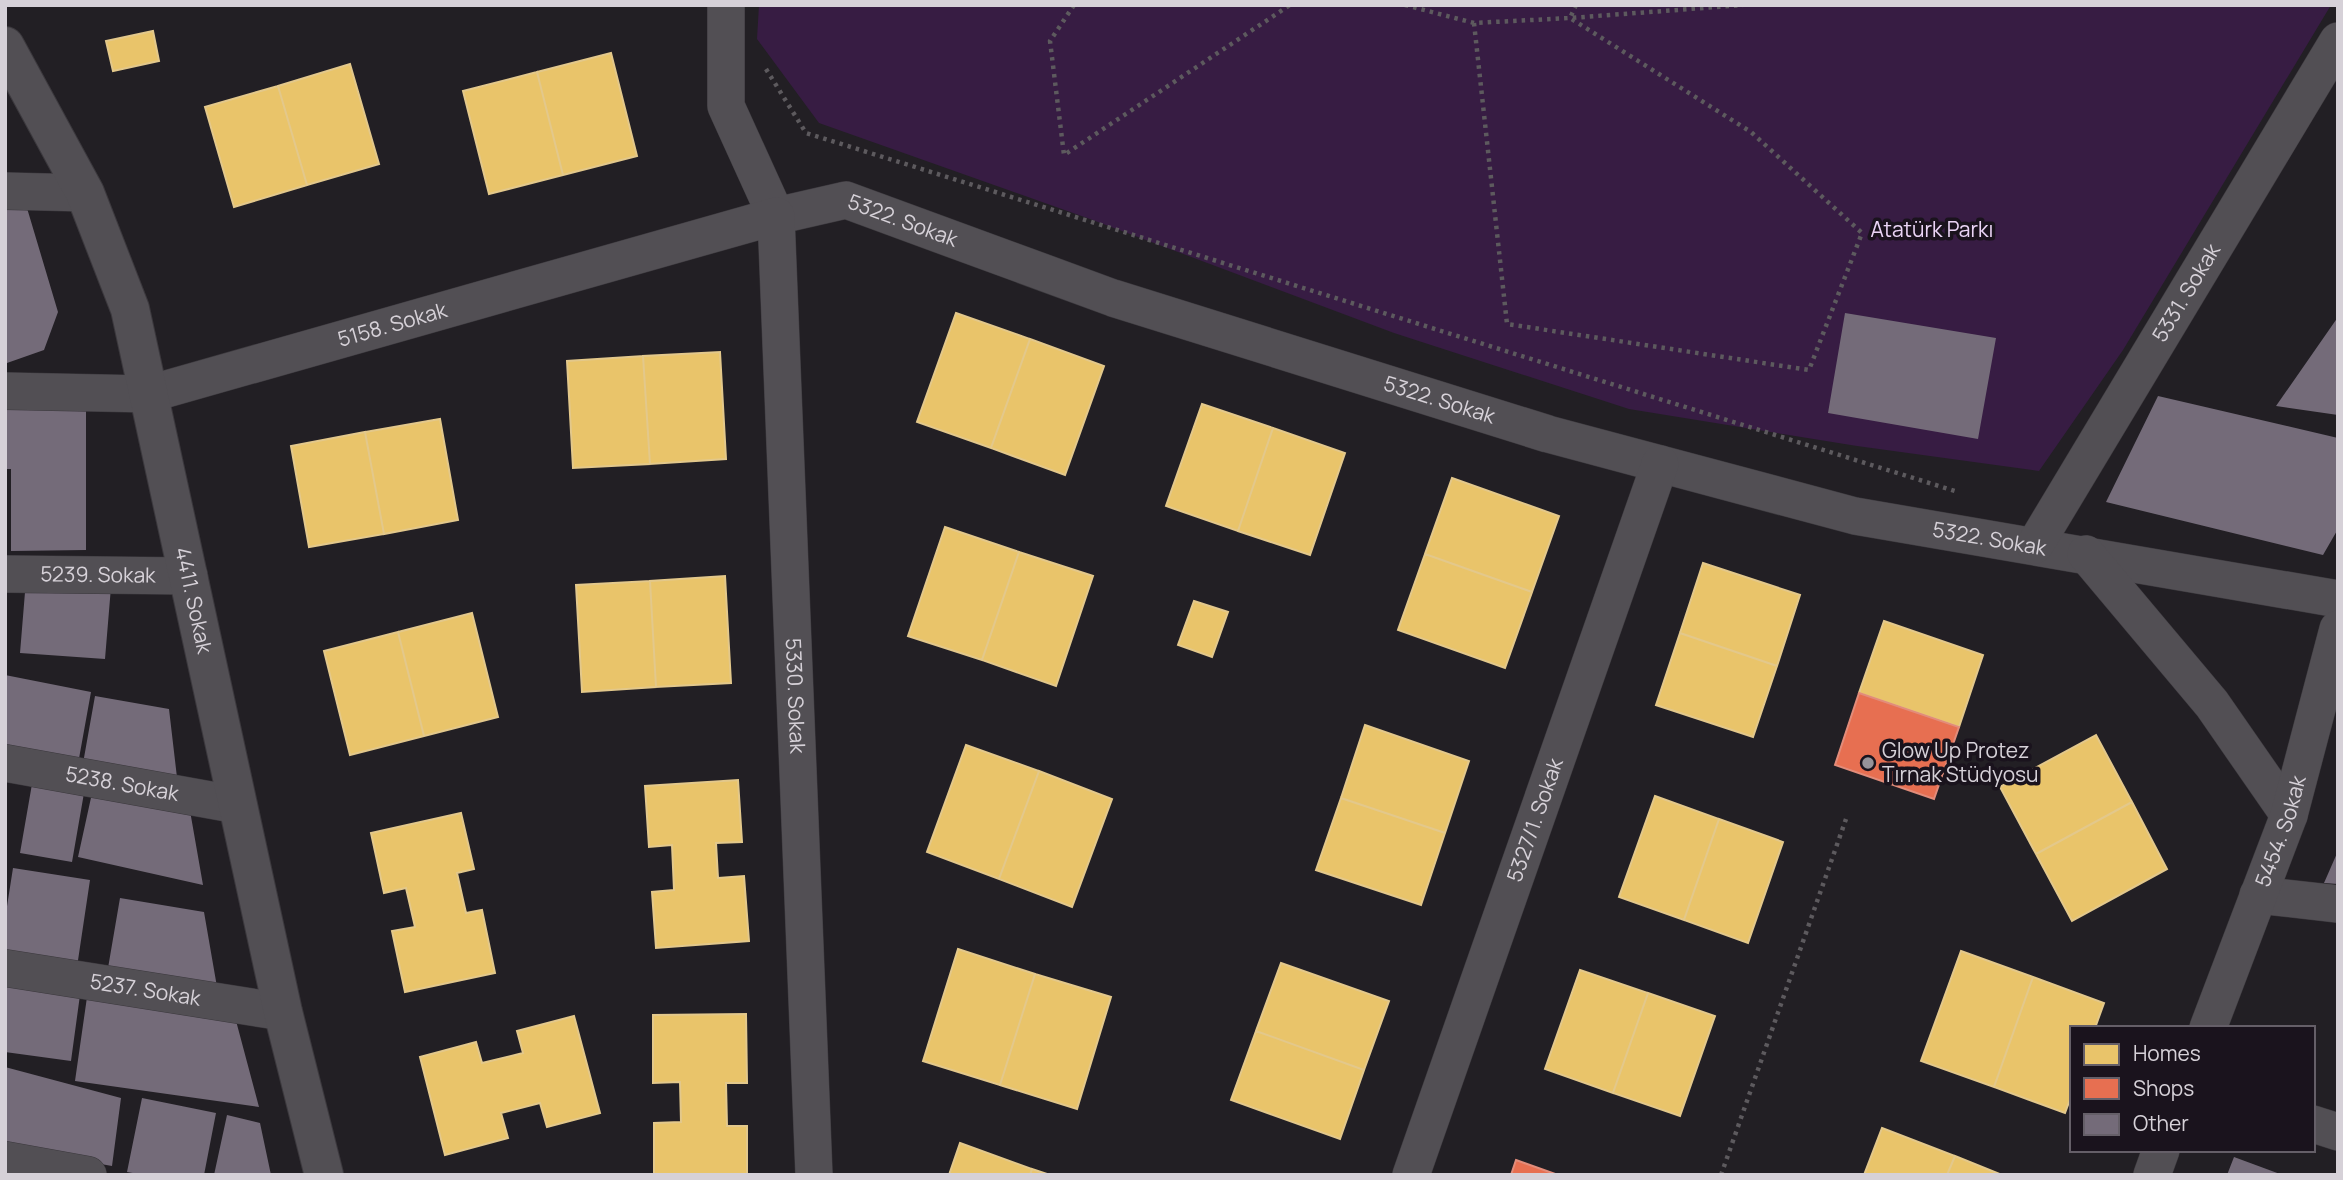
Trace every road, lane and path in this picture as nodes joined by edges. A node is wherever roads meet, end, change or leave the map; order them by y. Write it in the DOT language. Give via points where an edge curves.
graph roads {
  1 [pos="726,5"];
  2 [pos="1074,5"];
  3 [pos="1290,5"];
  4 [pos="1405,5"];
  5 [pos="1576,5"];
  6 [pos="1743,5"];
  7 [pos="1570,18"];
  8 [pos="1474,23"];
  9 [pos="2338,40"];
  10 [pos="5,46"];
  11 [pos="763,65"];
  12 [pos="5,191"];
  13 [pos="85,193"];
  14 [pos="776,216"];
  15 [pos="5,391"];
  16 [pos="149,394"];
  17 [pos="1660,464"];
  18 [pos="1961,492"];
  19 [pos="2035,545"];
  20 [pos="2086,554"];
  21 [pos="5,575"];
  22 [pos="190,576"];
  23 [pos="2338,599"];
  24 [pos="2338,629"];
  25 [pos="5,763"];
  26 [pos="238,805"];
  27 [pos="2289,815"];
  28 [pos="1846,819"];
  29 [pos="2258,895"];
  30 [pos="2338,904"];
  31 [pos="5,968"];
  32 [pos="284,1012"];
  33 [pos="2209,1026"];
  34 [pos="2315,1125"];
  35 [pos="2338,1132"];
  36 [pos="2160,1152"];
  37 [pos="5,1160"];
  38 [pos="88,1175"];
  39 [pos="324,1175"];
  40 [pos="814,1175"];
  41 [pos="1412,1175"];
  42 [pos="1721,1175"];
  43 [pos="2152,1175"];
  1 -- 14 [label="street" via="726,106"];
  2 -- 3 [label="path" via="1050,41 1065,155"];
  4 -- 8 [label="path"];
  5 -- 7 [label="path"];
  6 -- 7 [label="path"];
  7 -- 8 [label="path"];
  7 -- 8 [label="path" via="1751,132 1861,233 1809,370 1507,324"];
  9 -- 19 [label="street, 5331. Sokak"];
  10 -- 13 [label="street, 4411. Sokak"];
  11 -- 18 [label="path" via="806,133"];
  12 -- 13 [label="street"];
  13 -- 16 [label="street, 4411. Sokak" via="130,309"];
  14 -- 16 [label="street, 5158. Sokak"];
  14 -- 17 [label="street, 5322. Sokak" via="846,200 1113,298 1548,434"];
  14 -- 40 [label="street, 5330. Sokak"];
  15 -- 16 [label="street, 5158. Sokak"];
  16 -- 22 [label="street, 4411. Sokak"];
  17 -- 19 [label="street, 5322. Sokak" via="1855,516"];
  17 -- 41 [label="street, 5327/1. Sokak"];
  19 -- 20 [label="street, 5322. Sokak"];
  20 -- 23 [label="street, 5322. Sokak"];
  20 -- 27 [label="street" via="2212,704"];
  21 -- 22 [label="street, 5239. Sokak"];
  22 -- 26 [label="street, 4411. Sokak"];
  24 -- 27 [label="street, 5454. Sokak"];
  25 -- 26 [label="street, 5238. Sokak"];
  26 -- 32 [label="street, 4411. Sokak"];
  27 -- 29 [label="street, 5454. Sokak"];
  28 -- 42 [label="path"];
  29 -- 30 [label="street"];
  29 -- 33 [label="street, 5454. Sokak"];
  31 -- 32 [label="street, 5237. Sokak"];
  32 -- 39 [label="street, 4411. Sokak"];
  34 -- 35 [label="street"];
  36 -- 43 [label="street"];
  37 -- 38 [label="street"];
}
